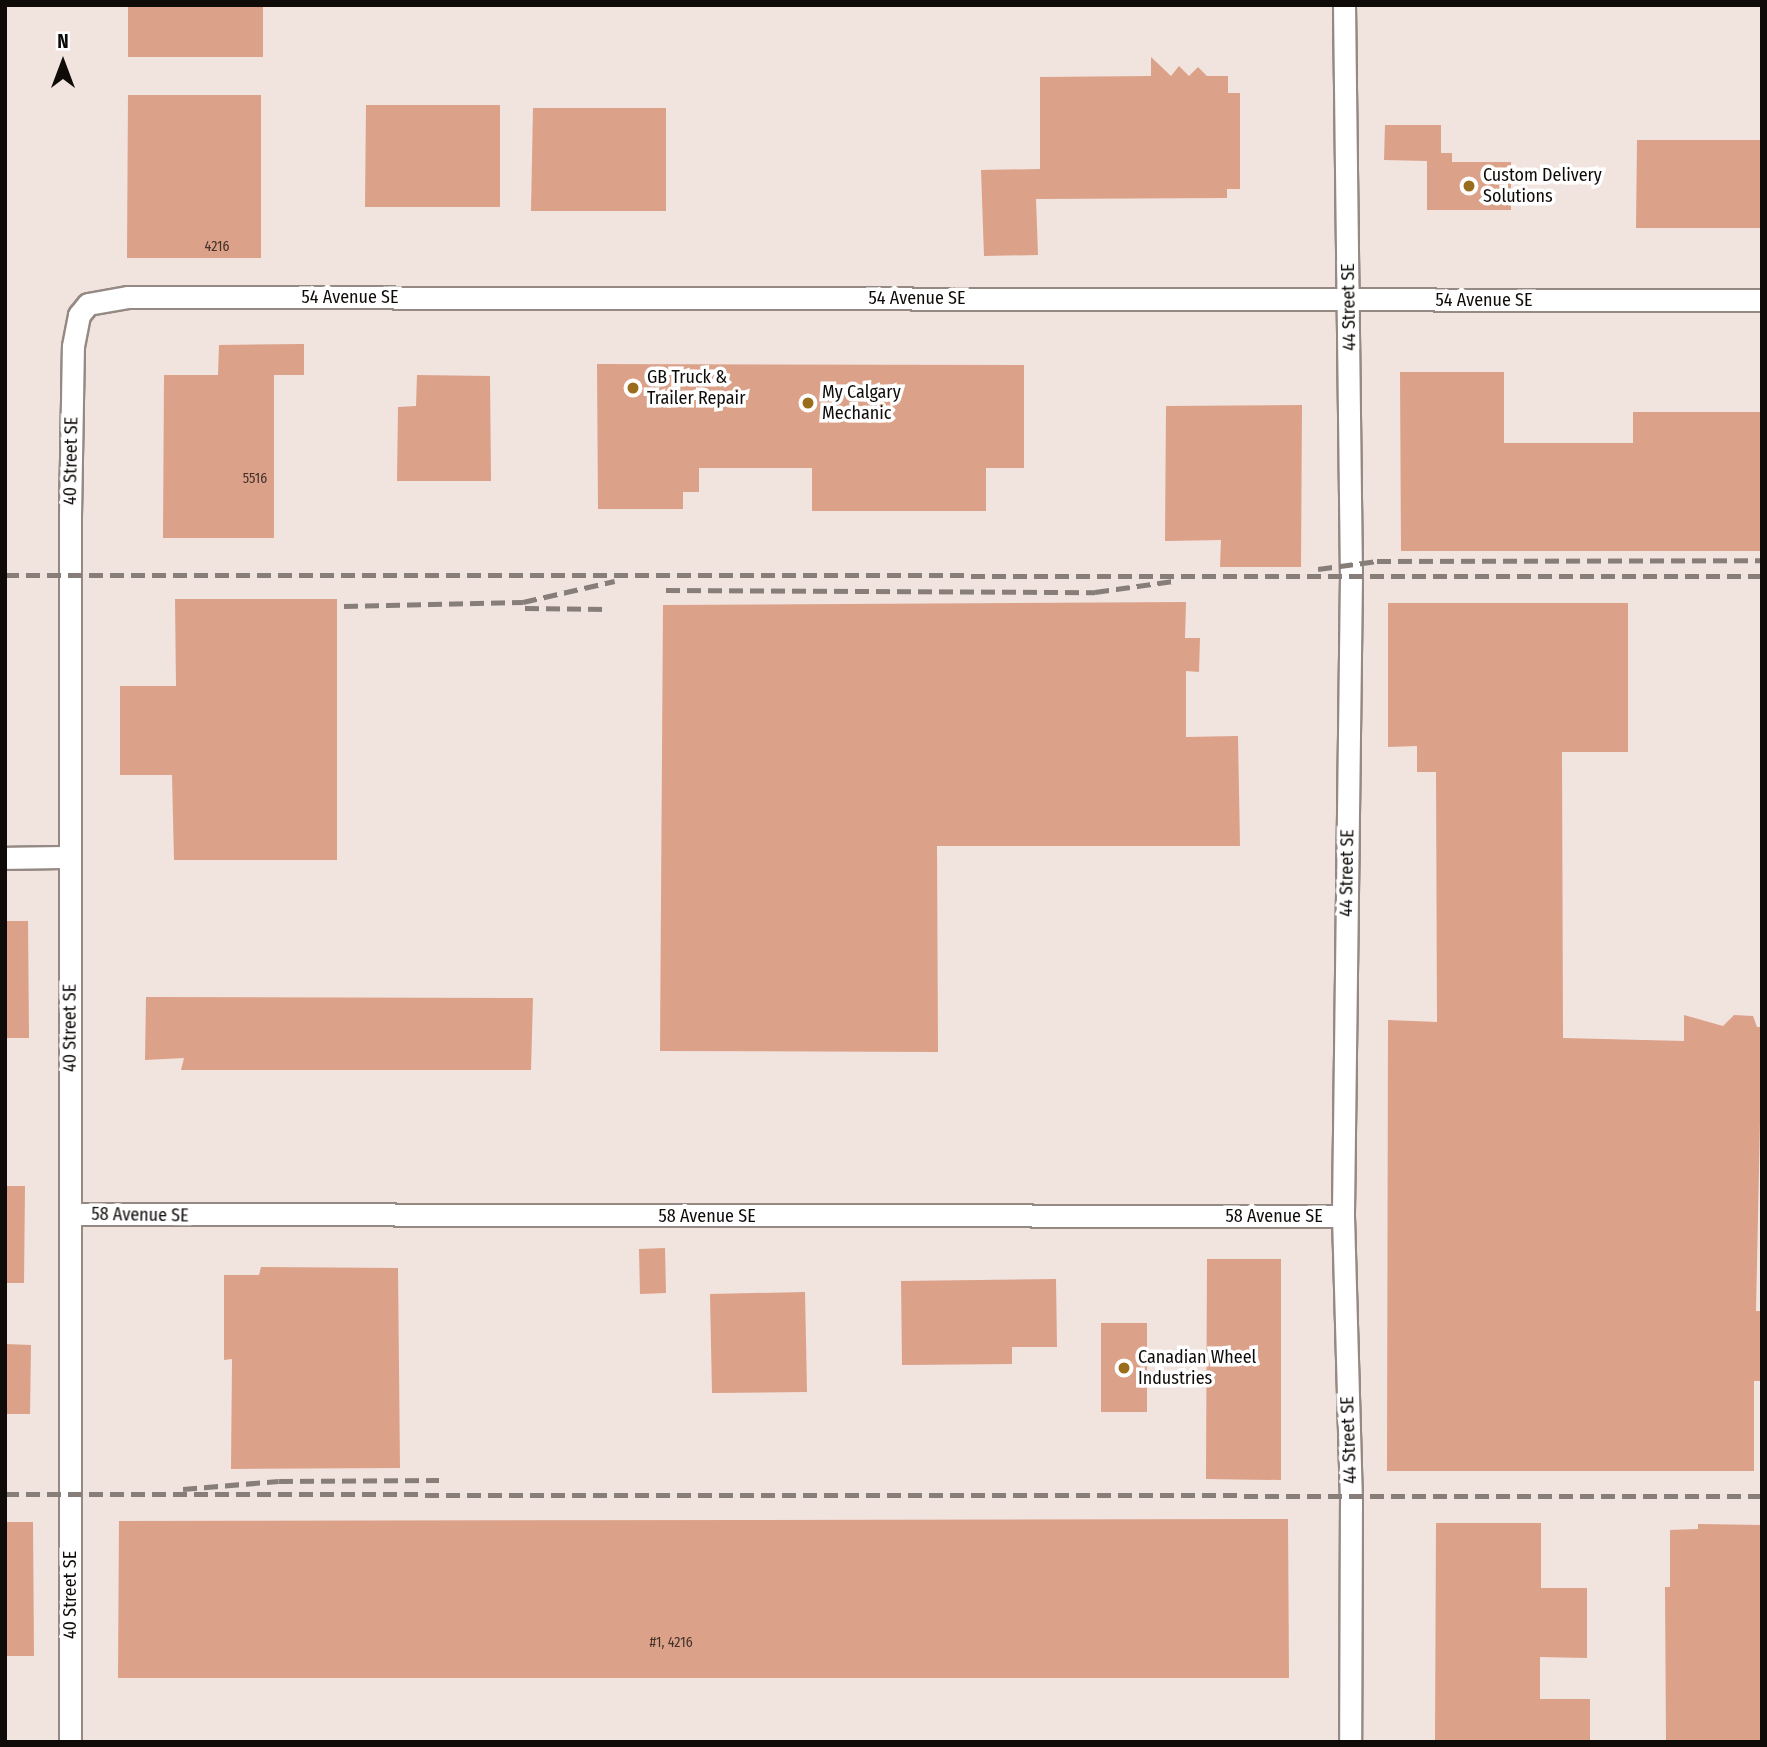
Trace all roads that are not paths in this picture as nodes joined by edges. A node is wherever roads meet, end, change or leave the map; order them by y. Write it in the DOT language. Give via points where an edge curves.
graph roads {
  1 [pos="1344,5"];
  2 [pos="1762,300"];
  3 [pos="1349,301"];
  4 [pos="79,315"];
  5 [pos="69,857"];
  6 [pos="5,858"];
  7 [pos="71,1214"];
  8 [pos="1343,1216"];
  9 [pos="70,1742"];
  10 [pos="1350,1742"];
  1 -- 3 [label="street, 44 Street SE"];
  2 -- 3 [label="street, 54 Avenue SE"];
  3 -- 4 [label="street, 54 Avenue SE" via="128,297 88,304"];
  3 -- 8 [label="street, 44 Street SE" via="1351,575"];
  4 -- 5 [label="street, 40 Street SE" via="73,346"];
  5 -- 6 [label="street"];
  5 -- 7 [label="street, 40 Street SE"];
  7 -- 8 [label="street, 58 Avenue SE"];
  7 -- 9 [label="street, 40 Street SE"];
  8 -- 10 [label="street, 44 Street SE" via="1351,1496"];
}
